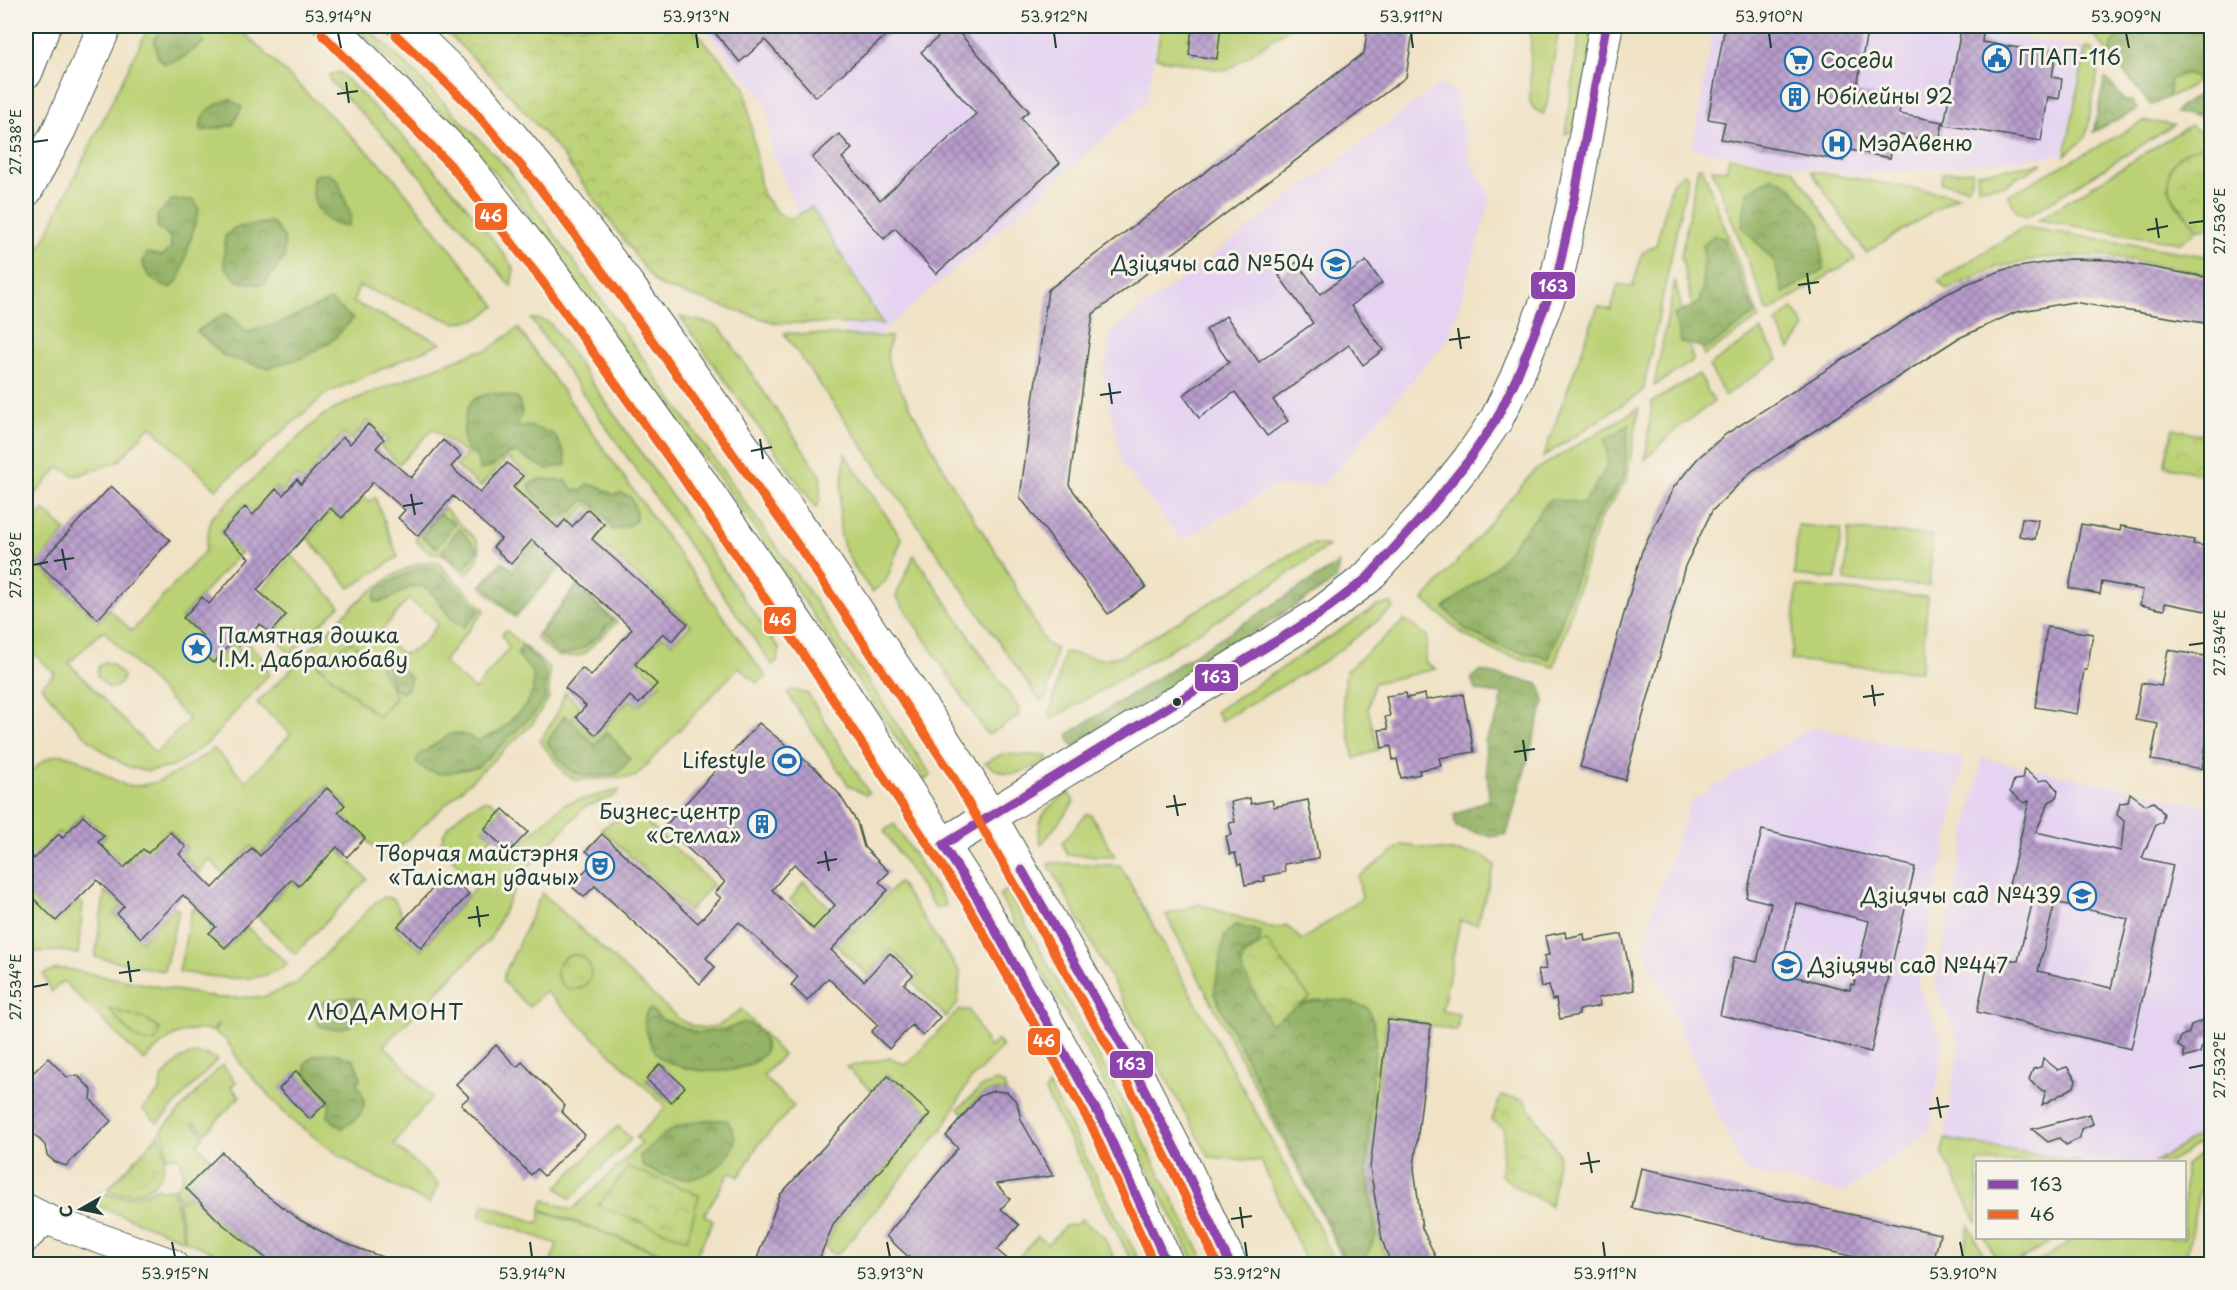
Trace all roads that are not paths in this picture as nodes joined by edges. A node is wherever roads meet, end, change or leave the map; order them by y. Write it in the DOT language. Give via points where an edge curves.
graph roads {
  1 [pos="44,26"];
  2 [pos="105,26"];
  3 [pos="331,26"];
  4 [pos="404,26"];
  5 [pos="1606,26"];
  6 [pos="26,72"];
  7 [pos="26,190"];
  8 [pos="990,816"];
  9 [pos="943,845"];
  10 [pos="37,1214"];
  11 [pos="26,1241"];
  12 [pos="172,1264"];
  13 [pos="1167,1264"];
  14 [pos="1230,1264"];
  1 -- 6 [label="main road"];
  2 -- 7 [label="main road" via="59,130"];
  3 -- 9 [label="main road" via="460,158 552,274 690,467"];
  4 -- 8 [label="main road" via="479,98 548,179 627,284 812,544"];
  5 -- 8 [label="main road" via="1558,273 1516,379 1496,420 1468,461 1367,578 1320,614"];
  8 -- 9 [label="main road"];
  8 -- 14 [label="main road" via="1121,1044"];
  9 -- 13 [label="main road" via="1103,1122"];
  10 -- 11 [label="street"];
  10 -- 12 [label="street"];
}
